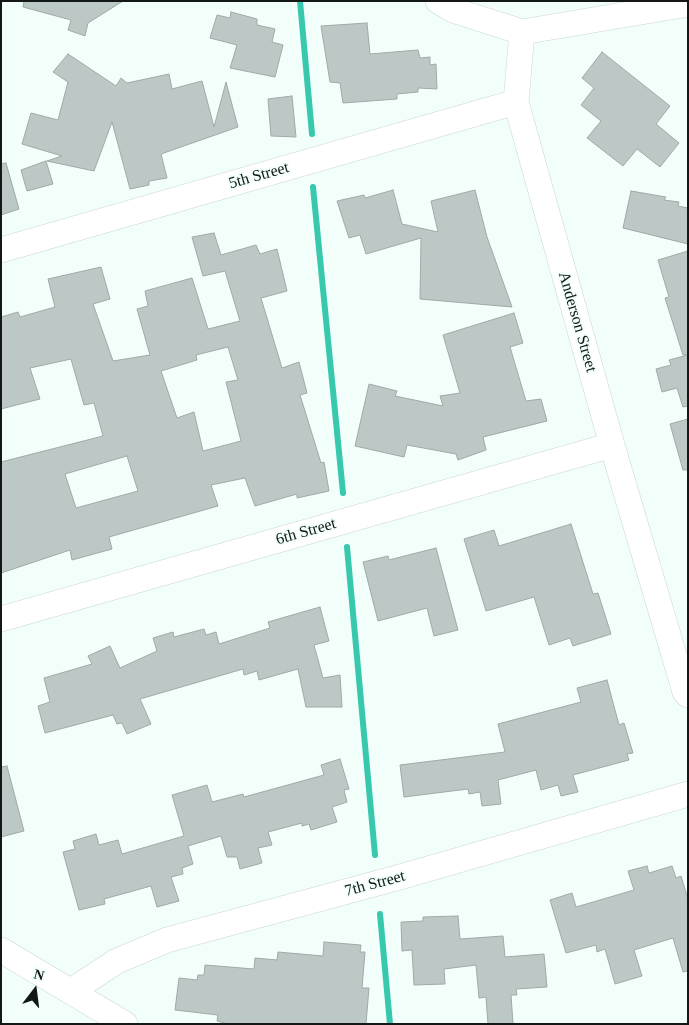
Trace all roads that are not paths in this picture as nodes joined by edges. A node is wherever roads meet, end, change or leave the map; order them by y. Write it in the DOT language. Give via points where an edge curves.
graph roads {
  1 [pos="438,1"];
  2 [pos="688,4"];
  3 [pos="522,32"];
  4 [pos="516,102"];
  5 [pos="1,250"];
  6 [pos="612,445"];
  7 [pos="1,619"];
  8 [pos="687,696"];
  9 [pos="688,794"];
  10 [pos="1,950"];
  11 [pos="71,991"];
  12 [pos="125,1024"];
  1 -- 3 [label="street" via="453,10"];
  2 -- 3 [label="street"];
  3 -- 4 [label="street, Anderson Street"];
  4 -- 5 [label="street, 5th Street"];
  4 -- 6 [label="street, Anderson Street"];
  6 -- 7 [label="street, 6th Street"];
  6 -- 8 [label="street, Anderson Street"];
  9 -- 11 [label="street, 7th Street" via="167,940 117,961"];
  10 -- 11 [label="street"];
  11 -- 12 [label="street"];
}
